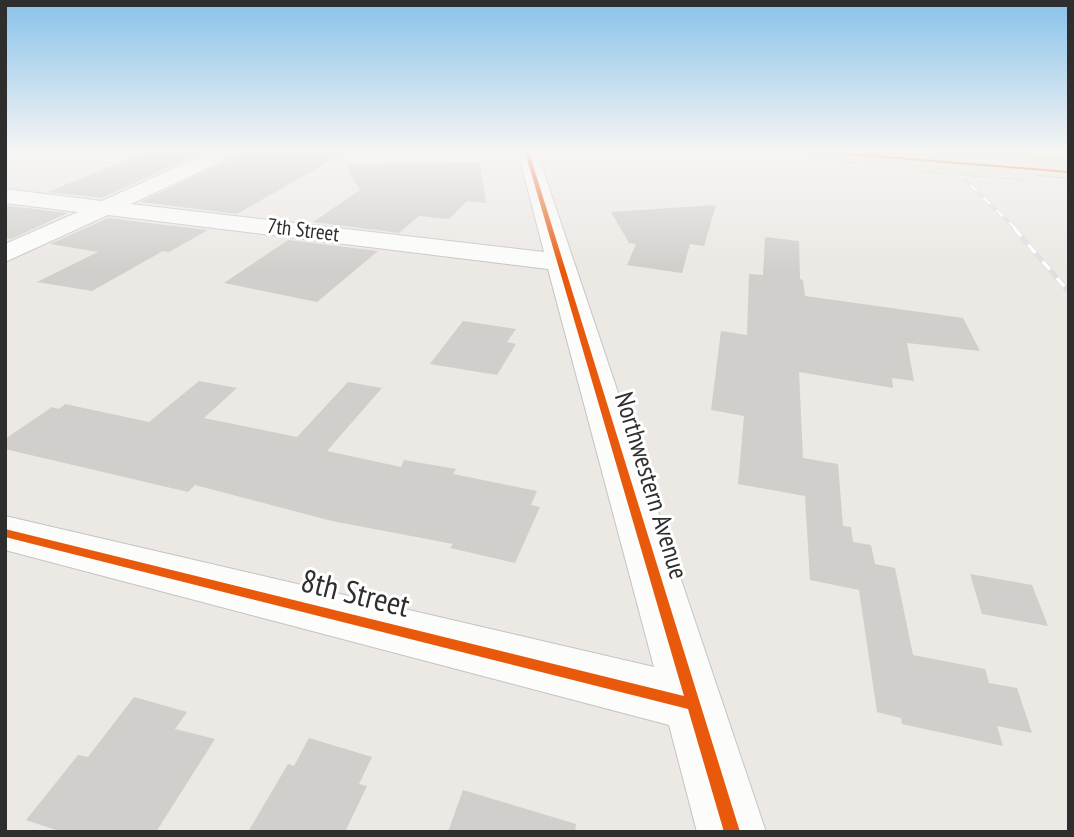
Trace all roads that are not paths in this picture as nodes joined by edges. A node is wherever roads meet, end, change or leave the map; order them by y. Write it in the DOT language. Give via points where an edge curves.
graph roads {
  1 [pos="142,191"];
  2 [pos="538,191"];
  3 [pos="5,196"];
  4 [pos="106,208"];
  5 [pos="5,254"];
  6 [pos="559,262"];
  7 [pos="5,534"];
  8 [pos="693,704"];
  9 [pos="732,832"];
  1 -- 4 [label="street"];
  2 -- 6 [label="street, Northwestern Avenue"];
  3 -- 4 [label="street, 7th Street"];
  4 -- 5 [label="street"];
  4 -- 6 [label="street, 7th Street"];
  6 -- 8 [label="street, Northwestern Avenue"];
  7 -- 8 [label="street, 8th Street"];
  8 -- 9 [label="street, Northwestern Avenue"];
}
